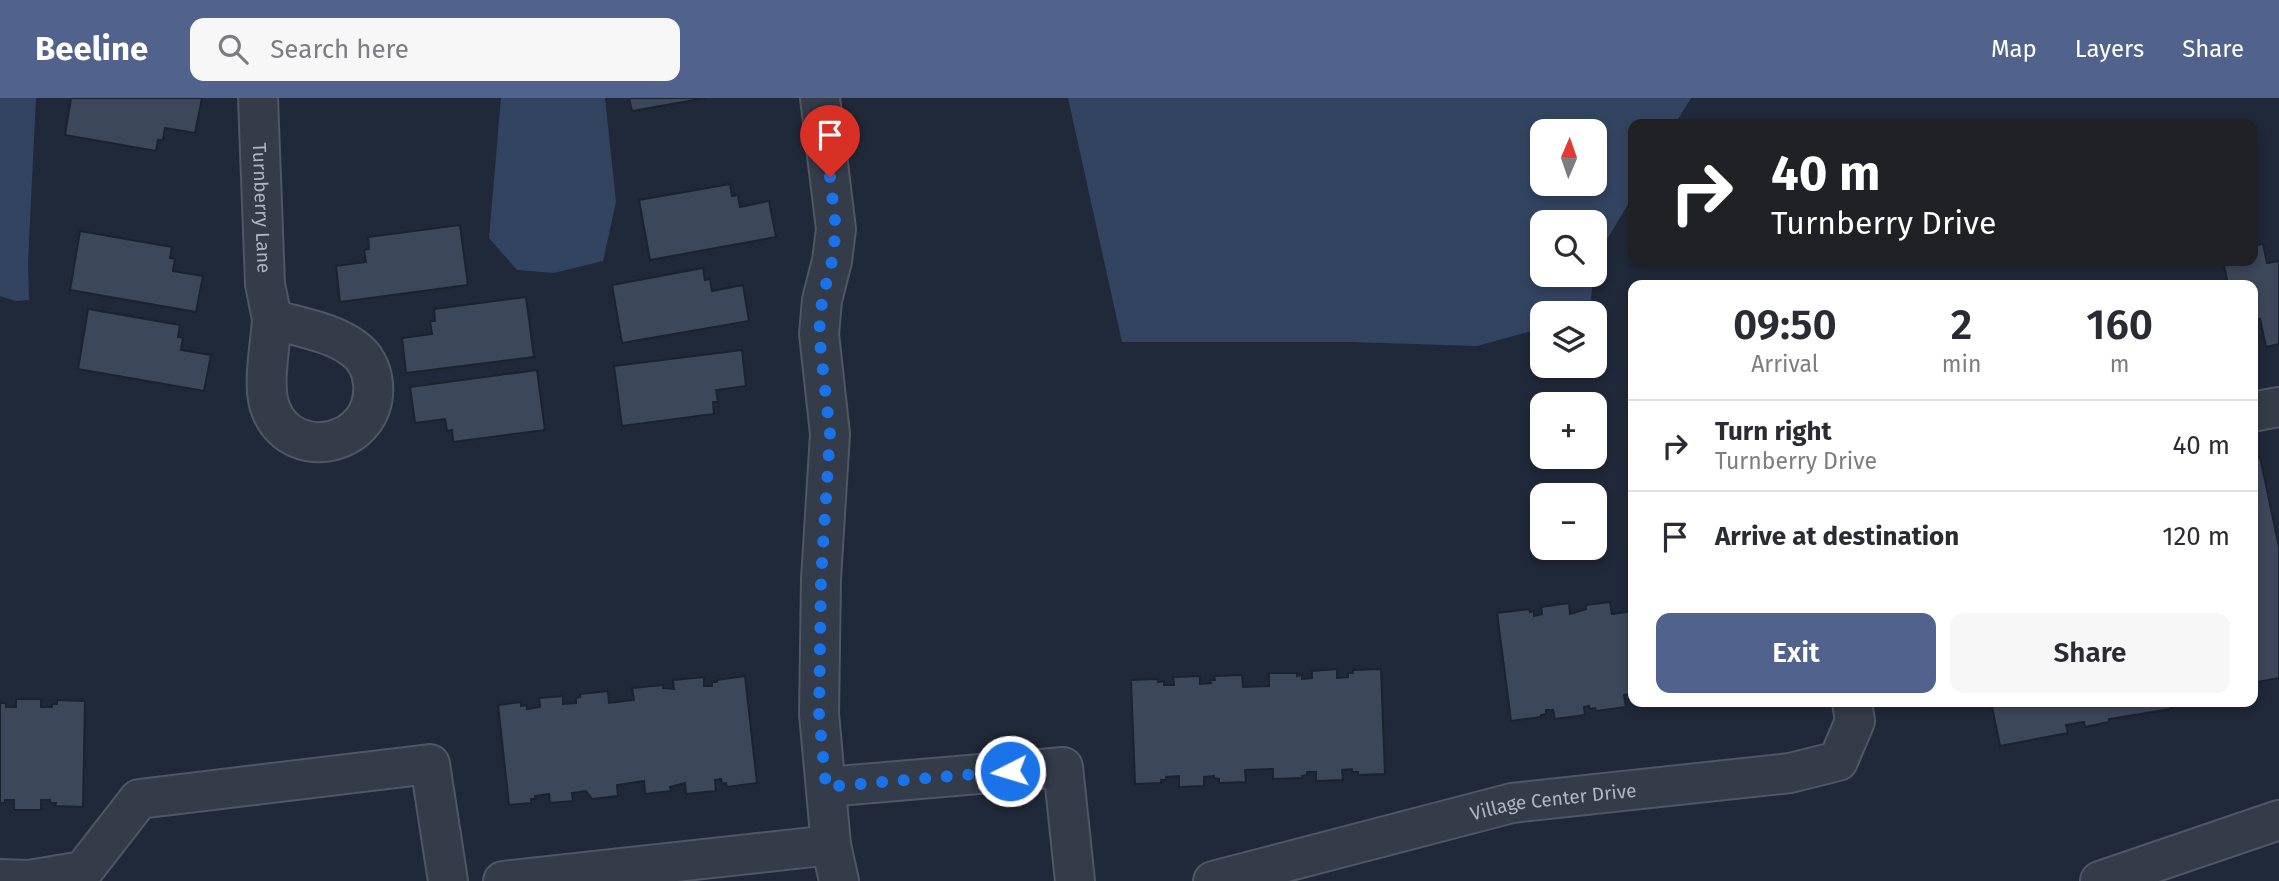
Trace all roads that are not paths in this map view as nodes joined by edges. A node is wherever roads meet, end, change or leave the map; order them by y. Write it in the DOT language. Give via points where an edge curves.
graph roads {
  1 [pos="258,98"];
  2 [pos="820,98"];
  3 [pos="272,318"];
  4 [pos="2279,407"];
  5 [pos="2258,411"];
  6 [pos="1853,707"];
  7 [pos="826,787"];
  8 [pos="2279,820"];
  9 [pos="835,863"];
  10 [pos="19,880"];
  11 [pos="448,881"];
  12 [pos="503,881"];
  13 [pos="1075,881"];
  14 [pos="1213,881"];
  15 [pos="2100,881"];
  1 -- 3 [label="street, Turnberry Lane" via="265,284"];
  2 -- 7 [label="street" via="836,229 819,334 830,434 819,715"];
  4 -- 5 [label="street"];
  6 -- 14 [label="street, Village Center Drive" via="1855,721 1838,761 1790,774 1511,803"];
  7 -- 9 [label="street"];
  7 -- 13 [label="street" via="1063,767"];
  8 -- 15 [label="street"];
  9 -- 12 [label="street"];
  10 -- 11 [label="street" via="83,872 139,799 430,764"];
}
